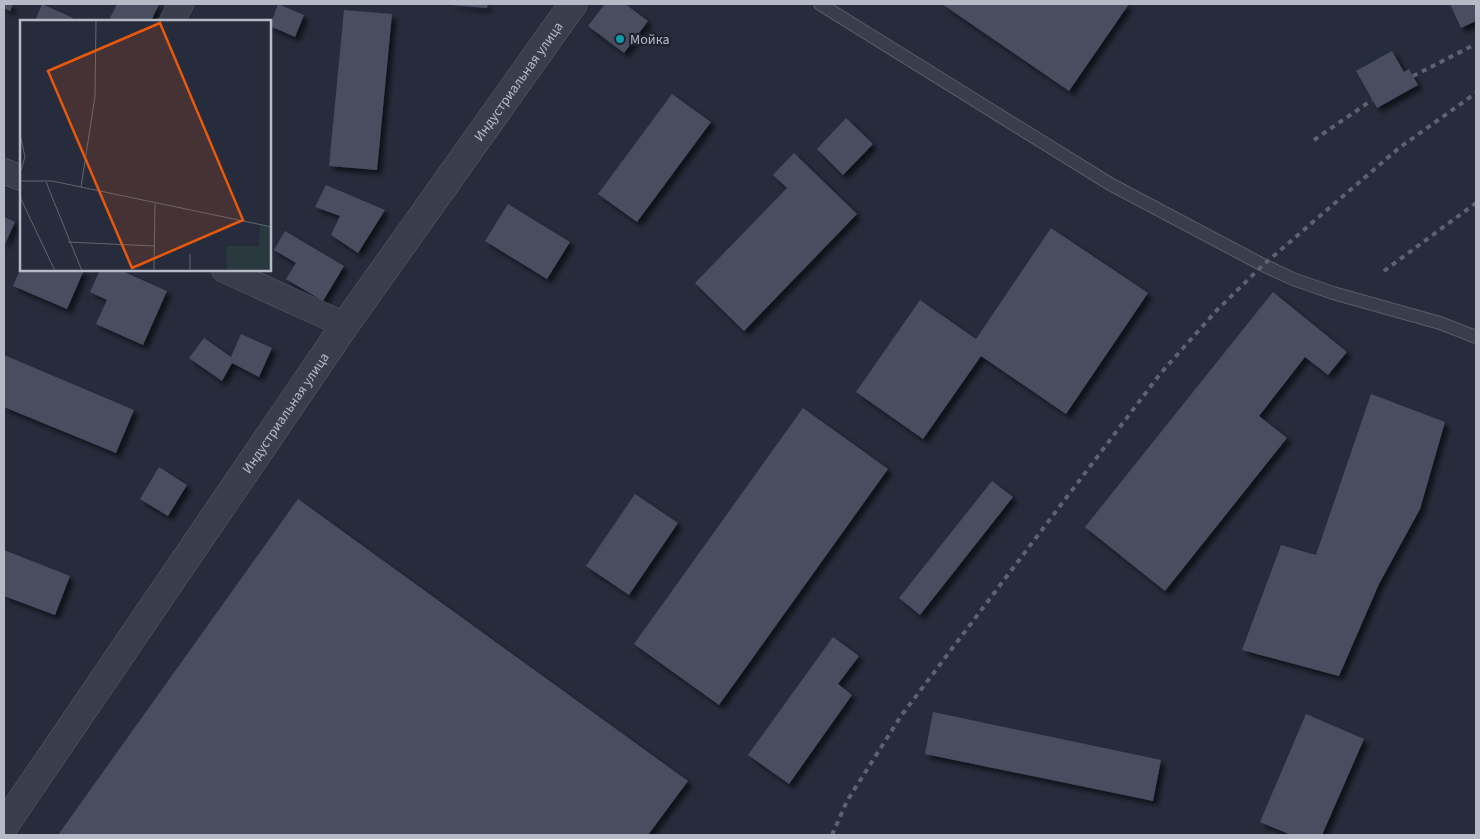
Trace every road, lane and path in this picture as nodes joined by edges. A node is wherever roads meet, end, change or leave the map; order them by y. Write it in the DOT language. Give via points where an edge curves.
graph roads {
  1 [pos="181,4"];
  2 [pos="573,4"];
  3 [pos="820,4"];
  4 [pos="173,20"];
  5 [pos="4,171"];
  6 [pos="20,178"];
  7 [pos="226,271"];
  8 [pos="345,325"];
  9 [pos="1476,337"];
  10 [pos="4,826"];
  1 -- 4 [label="street"];
  2 -- 8 [label="street, Индустриальная улица"];
  3 -- 9 [label="lane" via="1110,184 1263,265 1334,293 1440,323"];
  5 -- 6 [label="street"];
  7 -- 8 [label="street"];
  8 -- 10 [label="street, Индустриальная улица"];
}
